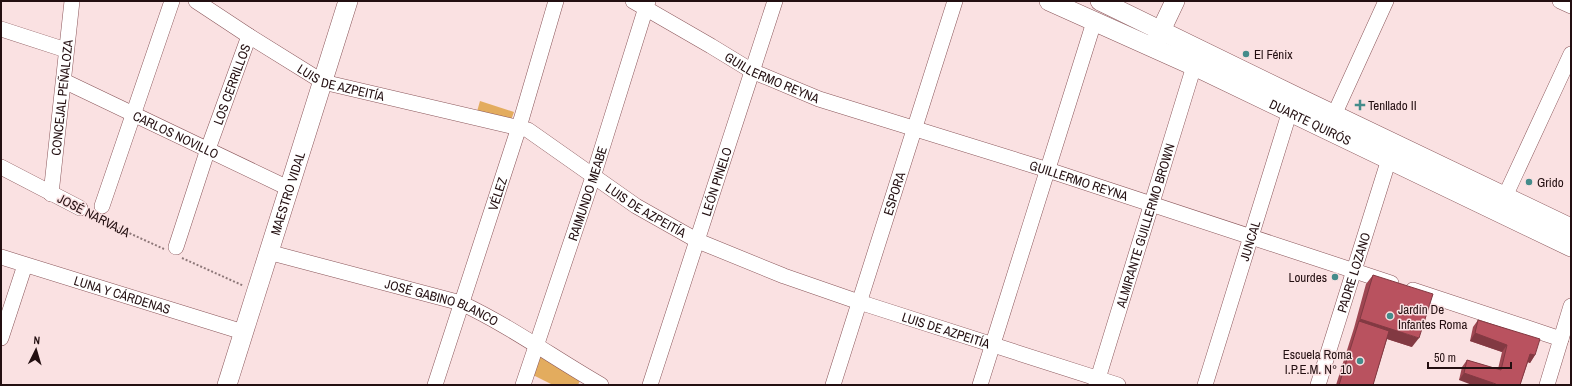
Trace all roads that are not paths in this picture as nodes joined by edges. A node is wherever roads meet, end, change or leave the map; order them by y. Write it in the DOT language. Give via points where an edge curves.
graph roads {
  1 [pos="72,1"];
  2 [pos="172,1"];
  3 [pos="348,1"];
  4 [pos="556,1"];
  5 [pos="775,1"];
  6 [pos="955,1"];
  7 [pos="1049,1"];
  8 [pos="1100,1"];
  9 [pos="1175,1"];
  10 [pos="1386,1"];
  11 [pos="1560,1"];
  12 [pos="201,2"];
  13 [pos="642,3"];
  14 [pos="1571,6"];
  15 [pos="1094,22"];
  16 [pos="1,29"];
  17 [pos="1161,31"];
  18 [pos="249,36"];
  19 [pos="1152,48"];
  20 [pos="66,50"];
  21 [pos="1571,54"];
  22 [pos="1194,66"];
  23 [pos="752,71"];
  24 [pos="64,81"];
  25 [pos="323,82"];
  26 [pos="1292,104"];
  27 [pos="134,114"];
  28 [pos="1334,115"];
  29 [pos="518,126"];
  30 [pos="915,128"];
  31 [pos="208,149"];
  32 [pos="1389,159"];
  33 [pos="1,167"];
  34 [pos="1048,170"];
  35 [pos="593,177"];
  36 [pos="288,188"];
  37 [pos="51,194"];
  38 [pos="1151,204"];
  39 [pos="1501,204"];
  40 [pos="102,206"];
  41 [pos="80,208"];
  42 [pos="1571,228"];
  43 [pos="1252,237"];
  44 [pos="698,241"];
  45 [pos="1571,246"];
  46 [pos="171,249"];
  47 [pos="268,252"];
  48 [pos="1,257"];
  49 [pos="25,265"];
  50 [pos="1355,271"];
  51 [pos="859,302"];
  52 [pos="461,303"];
  53 [pos="1571,306"];
  54 [pos="243,332"];
  55 [pos="1,338"];
  56 [pos="1561,339"];
  57 [pos="536,345"];
  58 [pos="993,345"];
  59 [pos="1097,382"];
  60 [pos="227,385"];
  61 [pos="435,385"];
  62 [pos="523,385"];
  63 [pos="601,385"];
  64 [pos="650,385"];
  65 [pos="833,385"];
  66 [pos="980,385"];
  67 [pos="1118,385"];
  68 [pos="1205,385"];
  69 [pos="1318,385"];
  70 [pos="1547,385"];
  1 -- 20 [label="street, CONCEJAL PEÑALOZA"];
  2 -- 27 [label="street"];
  3 -- 25 [label="main road, MAESTRO VIDAL"];
  4 -- 29 [label="street, VÉLEZ"];
  5 -- 23 [label="street, LEÓN PINELO"];
  6 -- 30 [label="street, ESPORA"];
  7 -- 15 [label="main road, DUARTE QUIRÓS"];
  8 -- 17 [label="main road, DUARTE QUIRÓS"];
  9 -- 17 [label="main road"];
  10 -- 28 [label="street"];
  11 -- 14 [label="street"];
  12 -- 18 [label="street, LUIS DE AZPEITÍA"];
  13 -- 23 [label="street, GUILLERMO REYNA"];
  13 -- 35 [label="street, RAIMUNDO MEABE"];
  15 -- 19 [label="main road, DUARTE QUIRÓS"];
  15 -- 34 [label="street"];
  16 -- 20 [label="street"];
  17 -- 19 [label="main road"];
  17 -- 26 [label="main road, DUARTE QUIRÓS"];
  18 -- 25 [label="street, LUIS DE AZPEITÍA"];
  18 -- 31 [label="street, LOS CERRILLOS"];
  19 -- 22 [label="main road, DUARTE QUIRÓS"];
  20 -- 24 [label="street, CONCEJAL PEÑALOZA"];
  21 -- 39 [label="street"];
  22 -- 26 [label="main road, DUARTE QUIRÓS"];
  22 -- 38 [label="street, ALMIRANTE GUILLERMO BROWN"];
  23 -- 30 [label="street, GUILLERMO REYNA" via="819,99"];
  23 -- 44 [label="street, LEÓN PINELO"];
  24 -- 27 [label="street, CARLOS NOVILLO"];
  24 -- 37 [label="street, CONCEJAL PEÑALOZA"];
  25 -- 29 [label="street, LUIS DE AZPEITÍA"];
  25 -- 36 [label="main road, MAESTRO VIDAL"];
  26 -- 28 [label="main road, DUARTE QUIRÓS"];
  26 -- 32 [label="main road, DUARTE QUIRÓS"];
  26 -- 43 [label="street, JUNCAL"];
  27 -- 31 [label="street, CARLOS NOVILLO"];
  27 -- 40 [label="street"];
  28 -- 39 [label="main road, DUARTE QUIRÓS"];
  29 -- 35 [label="street, LUIS DE AZPEITÍA" via="532,132"];
  29 -- 52 [label="street, VÉLEZ"];
  30 -- 34 [label="street, GUILLERMO REYNA"];
  30 -- 51 [label="street, ESPORA"];
  31 -- 36 [label="street, CARLOS NOVILLO"];
  31 -- 46 [label="street, LOS CERRILLOS"];
  32 -- 39 [label="main road, DUARTE QUIRÓS"];
  32 -- 50 [label="street, PADRE LOZANO"];
  33 -- 37 [label="street, JOSÉ NARVAJA"];
  34 -- 38 [label="street, GUILLERMO REYNA"];
  34 -- 58 [label="street"];
  35 -- 44 [label="street, LUIS DE AZPEITÍA" via="636,206"];
  35 -- 57 [label="street, RAIMUNDO MEABE"];
  36 -- 47 [label="main road, MAESTRO VIDAL"];
  37 -- 41 [label="street, JOSÉ NARVAJA"];
  38 -- 43 [label="street, GUILLERMO REYNA"];
  38 -- 59 [label="street, ALMIRANTE GUILLERMO BROWN"];
  39 -- 42 [label="main road, DUARTE QUIRÓS"];
  39 -- 45 [label="main road, DUARTE QUIRÓS"];
  43 -- 50 [label="street, GUILLERMO REYNA"];
  43 -- 68 [label="street, JUNCAL"];
  44 -- 51 [label="street, LUIS DE AZPEITÍA" via="784,276"];
  44 -- 64 [label="street, LEÓN PINELO"];
  47 -- 52 [label="street, JOSÉ GABINO BLANCO"];
  47 -- 54 [label="main road, MAESTRO VIDAL"];
  48 -- 49 [label="street, LUNA Y CÁRDENAS"];
  49 -- 54 [label="street, LUNA Y CÁRDENAS"];
  49 -- 55 [label="street"];
  50 -- 56 [label="street, GUILLERMO REYNA"];
  50 -- 69 [label="street, PADRE LOZANO"];
  51 -- 58 [label="street, LUIS DE AZPEITÍA"];
  51 -- 65 [label="street, ESPORA"];
  52 -- 57 [label="street, JOSÉ GABINO BLANCO"];
  52 -- 61 [label="street, VÉLEZ"];
  53 -- 56 [label="street"];
  54 -- 60 [label="main road, MAESTRO VIDAL"];
  56 -- 70 [label="street"];
  57 -- 62 [label="street, RAIMUNDO MEABE"];
  57 -- 63 [label="street, JOSÉ GABINO BLANCO"];
  58 -- 59 [label="street, LUIS DE AZPEITÍA"];
  58 -- 66 [label="street"];
  59 -- 67 [label="street, LUIS DE AZPEITÍA"];
}
